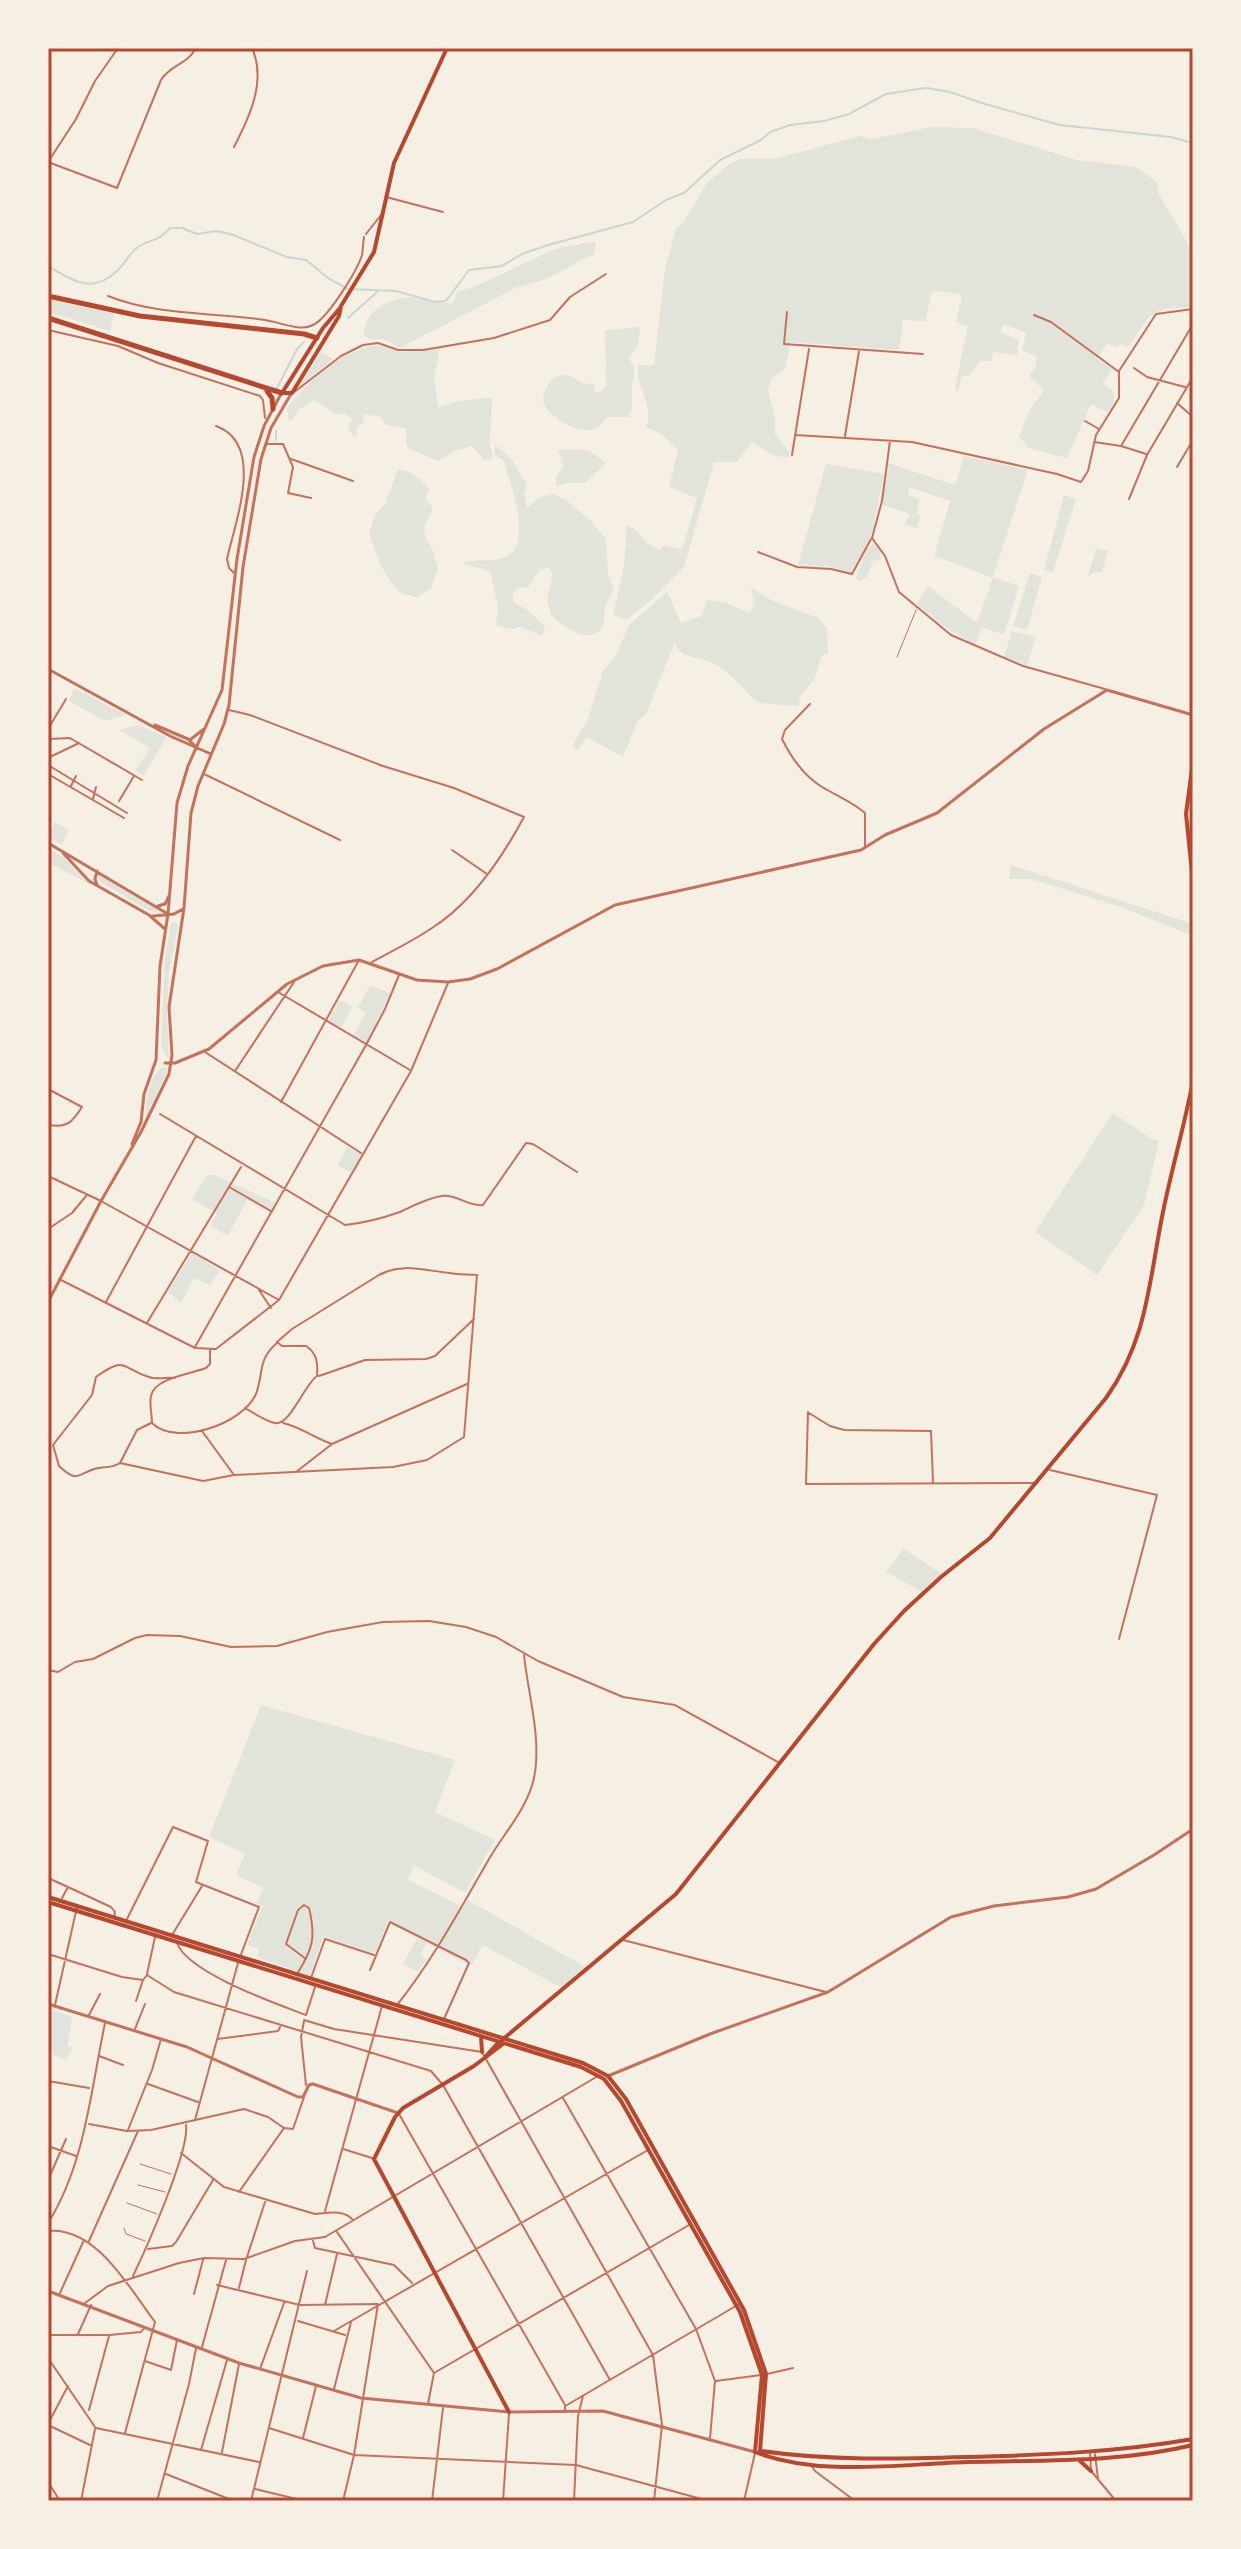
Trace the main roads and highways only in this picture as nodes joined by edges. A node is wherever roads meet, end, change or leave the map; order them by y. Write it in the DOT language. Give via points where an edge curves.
graph roads {
  1 [pos="447,48"];
  2 [pos="48,296"];
  3 [pos="341,306"];
  4 [pos="48,318"];
  5 [pos="317,338"];
  6 [pos="323,342"];
  7 [pos="263,388"];
  8 [pos="282,393"];
  9 [pos="273,409"];
  10 [pos="1193,761"];
  11 [pos="1193,882"];
  12 [pos="1193,1080"];
  13 [pos="48,1900"];
  14 [pos="76,1909"];
  15 [pos="240,1959"];
  16 [pos="383,2004"];
  17 [pos="481,2036"];
  18 [pos="503,2041"];
  19 [pos="484,2055"];
  20 [pos="739,2304"];
  21 [pos="764,2375"];
  22 [pos="509,2412"];
  23 [pos="761,2438"];
  24 [pos="1193,2442"];
  25 [pos="757,2451"];
  26 [pos="776,2453"];
  27 [pos="1077,2460"];
  28 [pos="1091,2471"];
  1 -- 3 [label="main road" via="394,163 379,237"];
  2 -- 5 [label="highway" via="140,316"];
  3 -- 5 [label="main road"];
  3 -- 6 [label="main road"];
  4 -- 7 [label="highway"];
  5 -- 6 [label="main road"];
  5 -- 8 [label="main road"];
  6 -- 8 [label="main road" via="292,393"];
  7 -- 8 [label="highway"];
  7 -- 9 [label="highway" via="271,395"];
  10 -- 11 [label="main road" via="1186,814"];
  12 -- 18 [label="main road" via="1144,1311 1131,1358 1106,1398 990,1538 904,1611 676,1894"];
  13 -- 14 [label="main road"];
  13 -- 14 [label="main road"];
  14 -- 15 [label="main road"];
  14 -- 15 [label="main road"];
  15 -- 16 [label="main road"];
  15 -- 16 [label="main road"];
  16 -- 17 [label="main road"];
  16 -- 18 [label="main road"];
  17 -- 18 [label="main road"];
  17 -- 19 [label="main road"];
  18 -- 19 [label="main road"];
  18 -- 20 [label="main road" via="581,2067 611,2086"];
  18 -- 20 [label="main road" via="583,2063 608,2076 626,2099"];
  19 -- 22 [label="main road" via="398,2113 374,2159"];
  20 -- 21 [label="main road"];
  21 -- 23 [label="main road"];
  21 -- 25 [label="main road"];
  23 -- 25 [label="main road"];
  23 -- 26 [label="main road"];
  24 -- 26 [label="main road" via="1092,2452 884,2460"];
  24 -- 27 [label="main road" via="1147,2454"];
  25 -- 26 [label="main road"];
  25 -- 27 [label="main road" via="811,2464 860,2466"];
  27 -- 28 [label="main road"];
}
